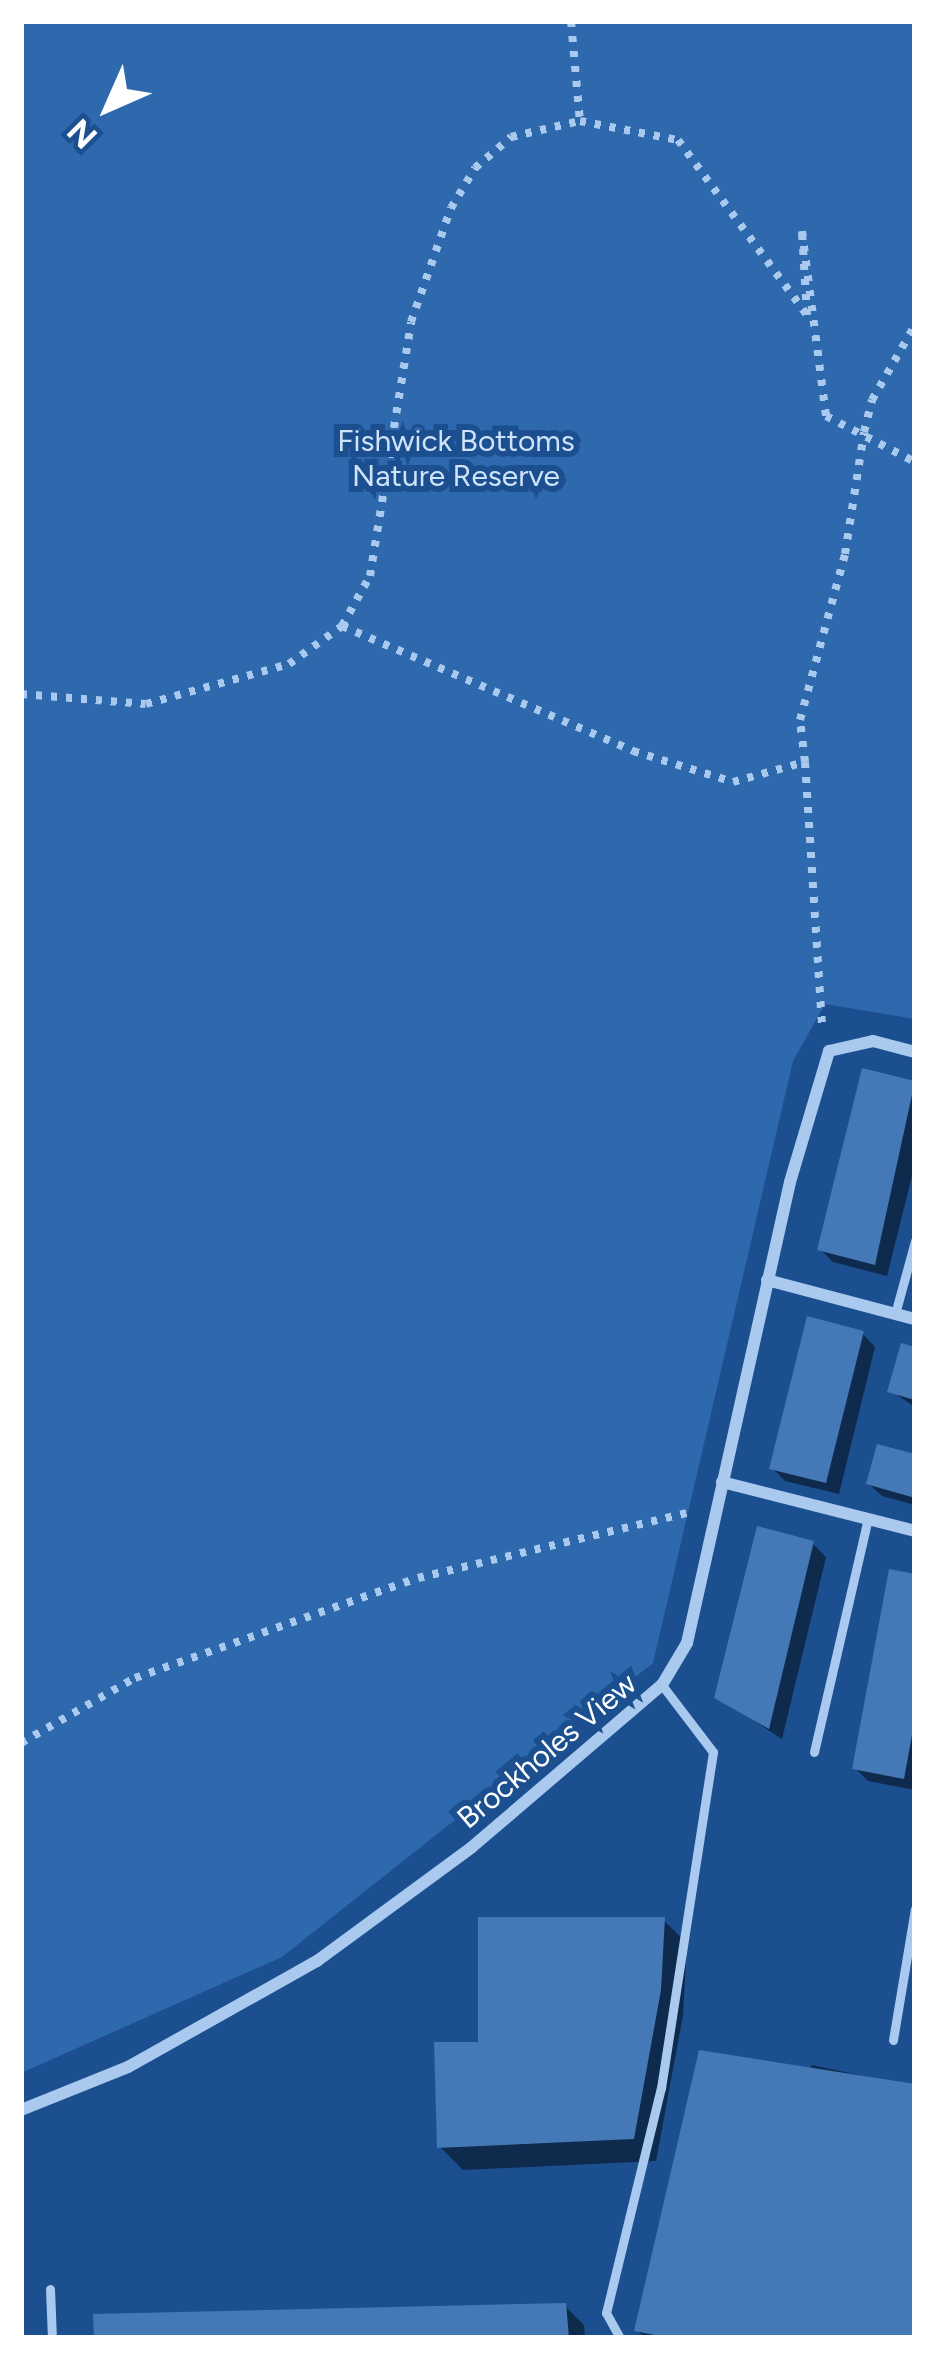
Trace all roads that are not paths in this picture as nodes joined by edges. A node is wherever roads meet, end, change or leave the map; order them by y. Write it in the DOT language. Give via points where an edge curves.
graph roads {
  1 [pos="915,1052"];
  2 [pos="915,1241"];
  3 [pos="767,1280"];
  4 [pos="896,1314"];
  5 [pos="915,1319"];
  6 [pos="722,1482"];
  7 [pos="868,1519"];
  8 [pos="915,1532"];
  9 [pos="662,1685"];
  10 [pos="814,1752"];
  11 [pos="915,1910"];
  12 [pos="893,2040"];
  13 [pos="21,2110"];
  14 [pos="50,2289"];
  15 [pos="52,2338"];
  16 [pos="620,2338"];
  1 -- 3 [label="street, Brockholes View" via="873,1041 829,1052"];
  2 -- 4 [label="lane"];
  3 -- 4 [label="street"];
  3 -- 6 [label="street, Brockholes View"];
  4 -- 5 [label="street"];
  6 -- 7 [label="street"];
  6 -- 9 [label="street, Brockholes View" via="687,1643"];
  7 -- 8 [label="street"];
  7 -- 10 [label="lane"];
  9 -- 13 [label="street, Brockholes View" via="472,1847 317,1961 128,2067"];
  9 -- 16 [label="lane" via="713,1752 661,2089 606,2313"];
  11 -- 12 [label="lane"];
  14 -- 15 [label="lane"];
}
